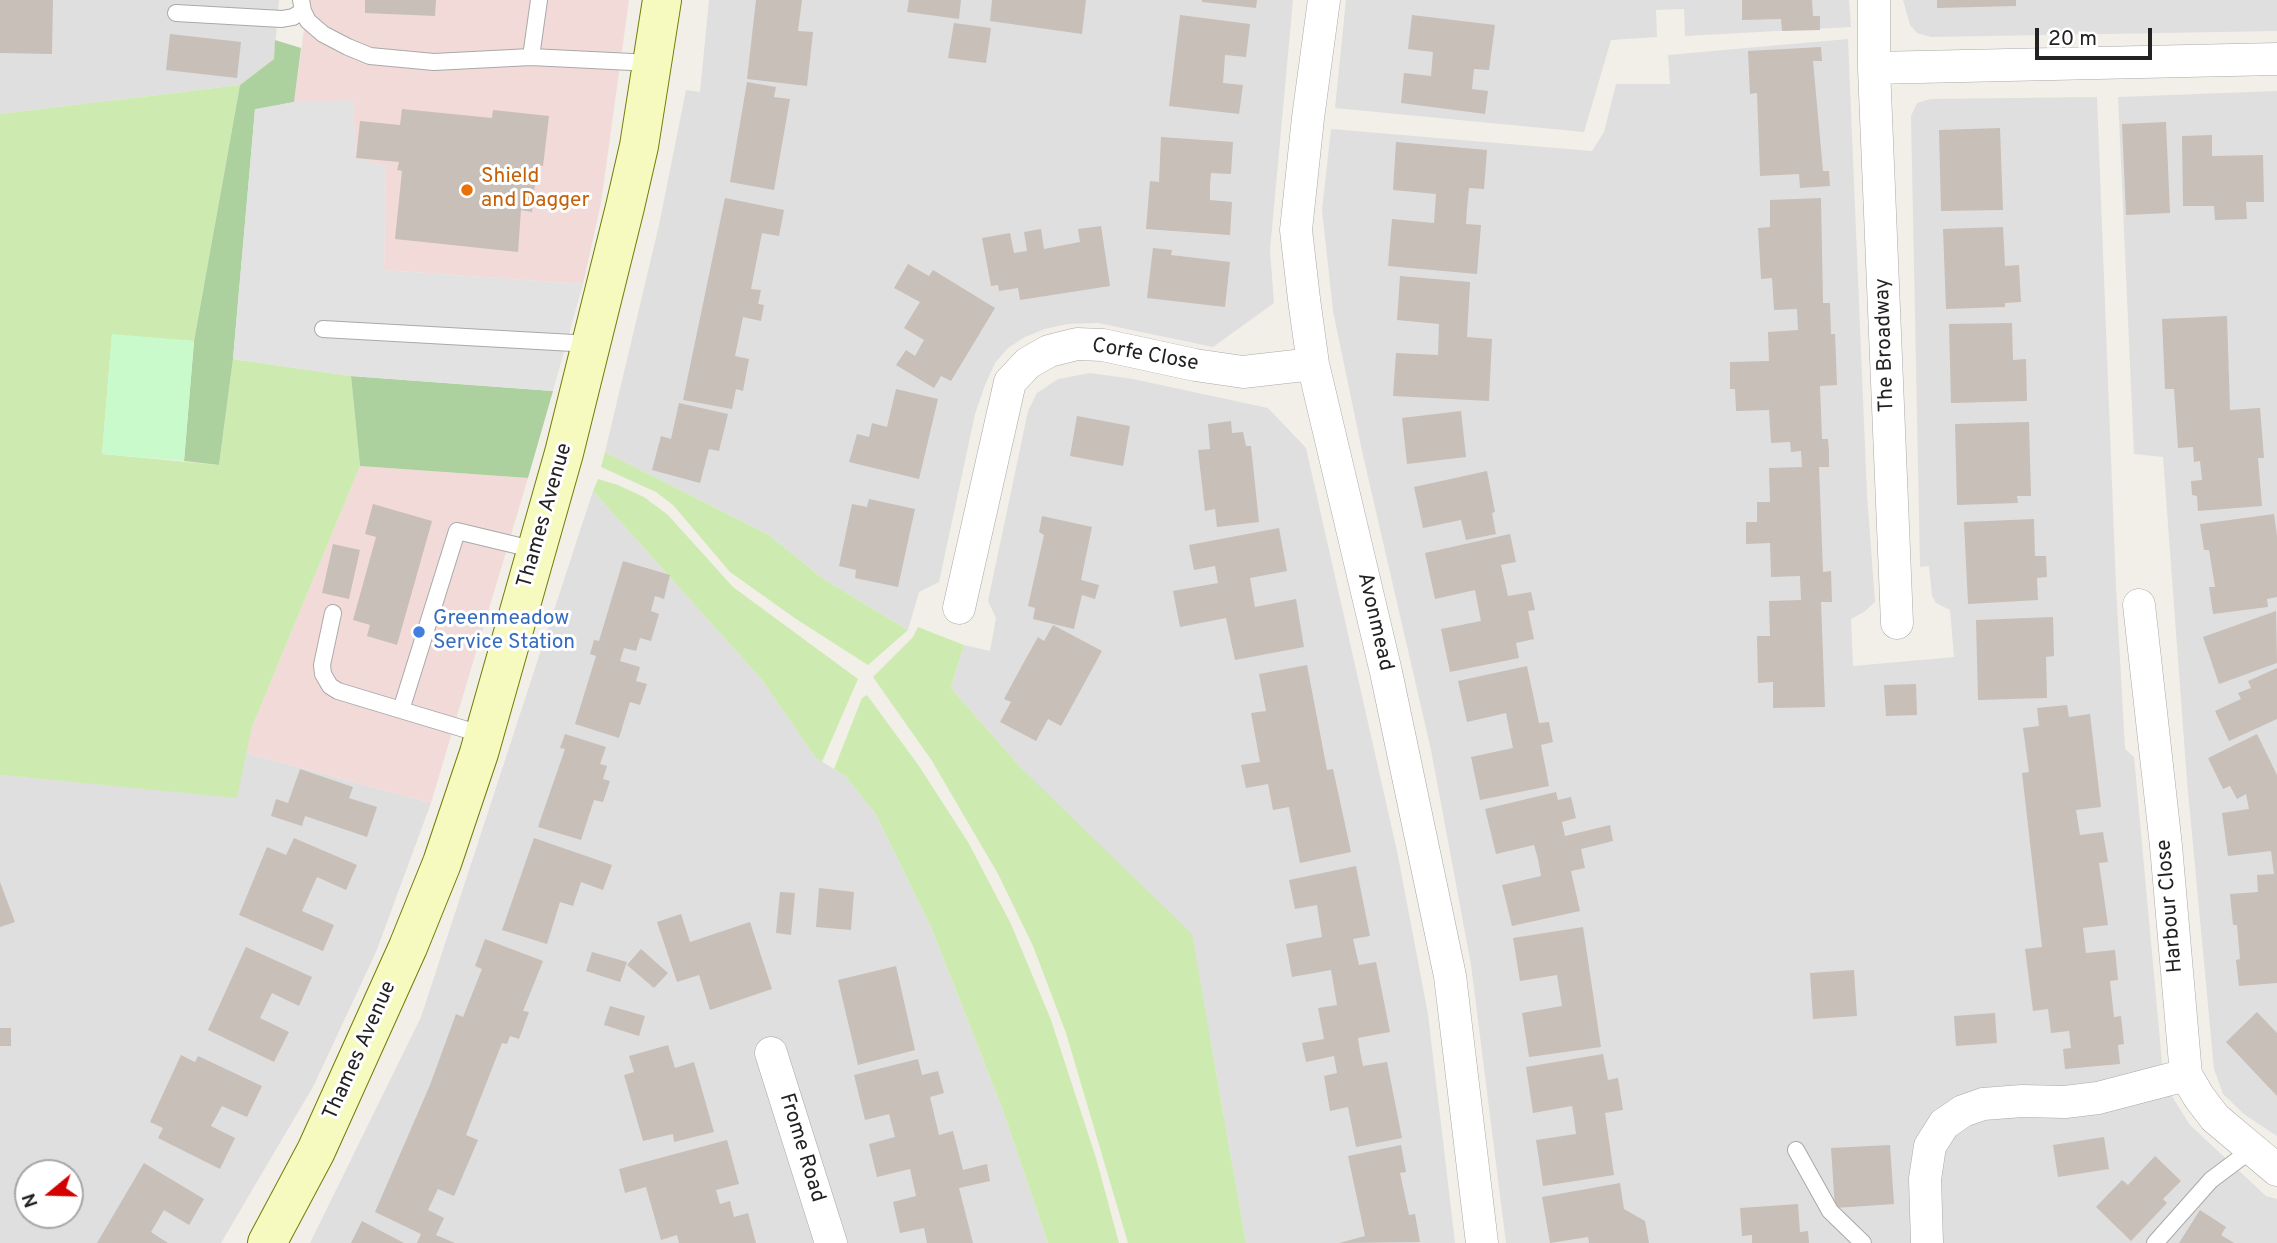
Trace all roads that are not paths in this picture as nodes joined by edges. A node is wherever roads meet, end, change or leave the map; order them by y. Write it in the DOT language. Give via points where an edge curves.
graph roads {
  1 [pos="539,0"];
  2 [pos="662,0"];
  3 [pos="1324,0"];
  4 [pos="1874,0"];
  5 [pos="302,5"];
  6 [pos="176,13"];
  7 [pos="531,57"];
  8 [pos="2277,59"];
  9 [pos="652,63"];
  10 [pos="1874,68"];
  11 [pos="323,329"];
  12 [pos="591,344"];
  13 [pos="1313,364"];
  14 [pos="537,550"];
  15 [pos="2139,605"];
  16 [pos="959,608"];
  17 [pos="333,613"];
  18 [pos="1897,623"];
  19 [pos="401,710"];
  20 [pos="484,735"];
  21 [pos="771,1053"];
  22 [pos="2186,1074"];
  23 [pos="1796,1150"];
  24 [pos="2251,1150"];
  25 [pos="2277,1170"];
  26 [pos="267,1243"];
  27 [pos="831,1243"];
  28 [pos="1482,1243"];
  29 [pos="1863,1243"];
  30 [pos="1927,1243"];
  31 [pos="2155,1243"];
  1 -- 7 [label="lane"];
  2 -- 9 [label="street, Thames Avenue"];
  3 -- 13 [label="street, Avonmead" via="1296,230"];
  4 -- 10 [label="street, The Broadway"];
  5 -- 6 [label="lane" via="293,17 282,19"];
  5 -- 7 [label="lane" via="308,21 323,34 370,56 434,62"];
  7 -- 9 [label="lane"];
  8 -- 10 [label="street"];
  9 -- 12 [label="street, Thames Avenue" via="639,146"];
  10 -- 18 [label="street, The Broadway"];
  11 -- 12 [label="lane"];
  12 -- 14 [label="street, Thames Avenue"];
  13 -- 16 [label="street, Corfe Close" via="1243,372 1077,344 1049,351 1028,363 1010,382"];
  13 -- 28 [label="street, Avonmead" via="1386,672 1450,976"];
  14 -- 19 [label="lane" via="457,531"];
  14 -- 20 [label="street, Thames Avenue"];
  15 -- 22 [label="street, Harbour Close"];
  17 -- 19 [label="lane" via="322,665 330,686"];
  19 -- 20 [label="lane"];
  20 -- 26 [label="street, Thames Avenue" via="442,863 408,947 316,1151"];
  21 -- 27 [label="street, Frome Road"];
  22 -- 24 [label="street, Harbour Close" via="2215,1118"];
  22 -- 30 [label="street" via="2098,1098 1983,1104 1963,1111 1944,1124 1930,1146 1925,1179"];
  23 -- 29 [label="lane" via="1830,1211"];
  24 -- 25 [label="street, Harbour Close"];
  24 -- 31 [label="lane" via="2211,1180"];
}
